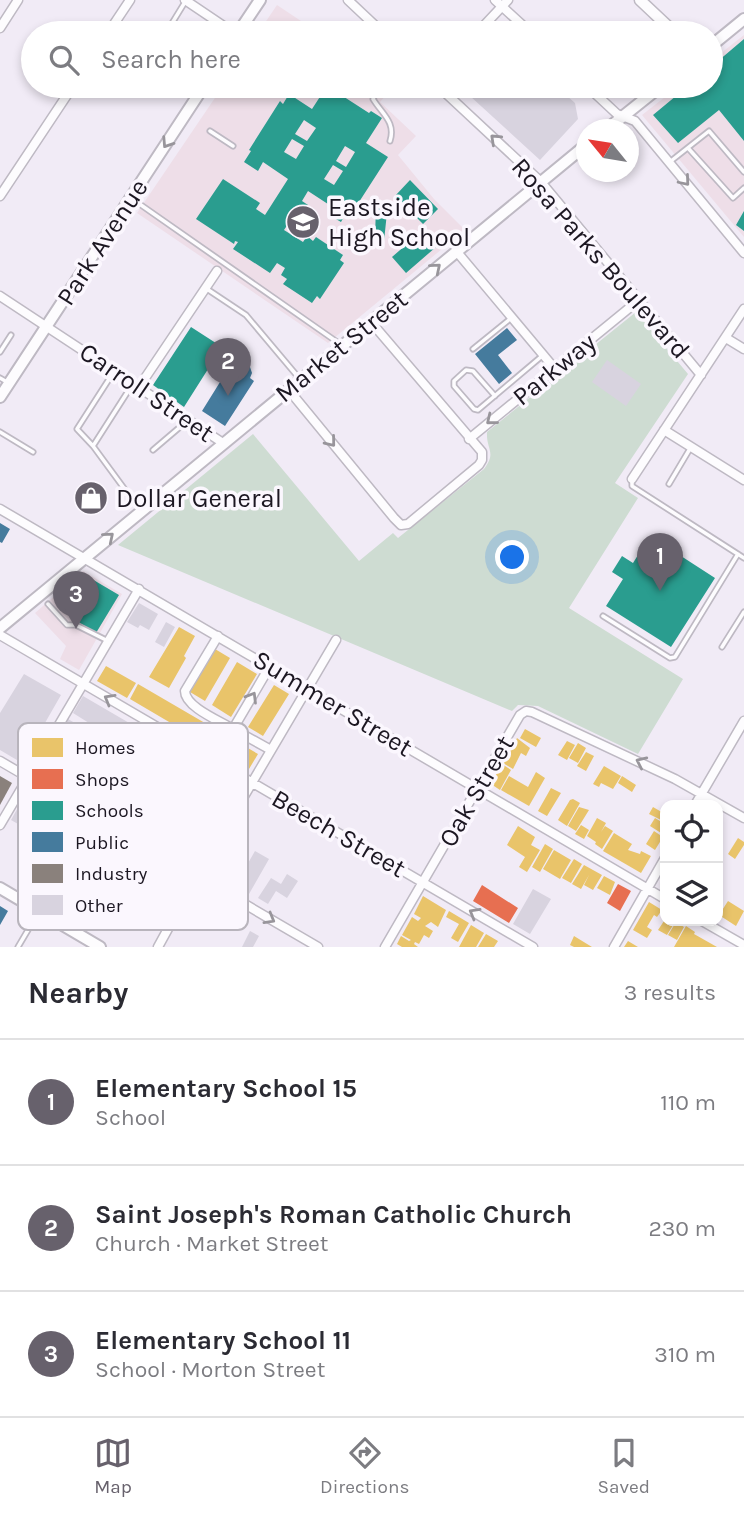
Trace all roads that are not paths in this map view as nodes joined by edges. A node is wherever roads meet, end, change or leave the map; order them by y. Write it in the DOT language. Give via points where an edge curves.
graph roads {
  1 [pos="18,0"];
  2 [pos="130,0"];
  3 [pos="185,0"];
  4 [pos="260,0"];
  5 [pos="348,0"];
  6 [pos="495,0"];
  7 [pos="640,0"];
  8 [pos="505,3"];
  9 [pos="744,19"];
  10 [pos="116,21"];
  11 [pos="173,21"];
  12 [pos="217,21"];
  13 [pos="245,21"];
  14 [pos="370,21"];
  15 [pos="488,21"];
  16 [pos="521,21"];
  17 [pos="662,21"];
  18 [pos="0,28"];
  19 [pos="723,36"];
  20 [pos="65,98"];
  21 [pos="196,98"];
  22 [pos="374,98"];
  23 [pos="451,98"];
  24 [pos="600,98"];
  25 [pos="646,98"];
  26 [pos="621,117"];
  27 [pos="619,119"];
  28 [pos="210,131"];
  29 [pos="390,141"];
  30 [pos="233,146"];
  31 [pos="688,148"];
  32 [pos="576,153"];
  33 [pos="669,163"];
  34 [pos="744,172"];
  35 [pos="541,182"];
  36 [pos="744,188"];
  37 [pos="0,196"];
  38 [pos="131,198"];
  39 [pos="457,252"];
  40 [pos="744,253"];
  41 [pos="216,271"];
  42 [pos="205,288"];
  43 [pos="0,296"];
  44 [pos="639,300"];
  45 [pos="744,309"];
  46 [pos="512,317"];
  47 [pos="371,322"];
  48 [pos="47,326"];
  49 [pos="11,335"];
  50 [pos="726,338"];
  51 [pos="342,346"];
  52 [pos="473,349"];
  53 [pos="744,349"];
  54 [pos="0,352"];
  55 [pos="544,355"];
  56 [pos="555,369"];
  57 [pos="115,371"];
  58 [pos="701,375"];
  59 [pos="300,379"];
  60 [pos="4,381"];
  61 [pos="136,385"];
  62 [pos="288,389"];
  63 [pos="495,396"];
  64 [pos="0,397"];
  65 [pos="188,420"];
  66 [pos="664,430"];
  67 [pos="0,432"];
  68 [pos="469,439"];
  69 [pos="223,443"];
  70 [pos="93,446"];
  71 [pos="691,447"];
  72 [pos="153,450"];
  73 [pos="33,452"];
  74 [pos="632,479"];
  75 [pos="744,480"];
  76 [pos="669,484"];
  77 [pos="0,509"];
  78 [pos="141,510"];
  79 [pos="738,554"];
  80 [pos="84,557"];
  81 [pos="744,558"];
  82 [pos="139,589"];
  83 [pos="48,604"];
  84 [pos="744,612"];
  85 [pos="603,617"];
  86 [pos="0,628"];
  87 [pos="0,635"];
  88 [pos="218,636"];
  89 [pos="336,640"];
  90 [pos="108,641"];
  91 [pos="722,647"];
  92 [pos="270,666"];
  93 [pos="83,684"];
  94 [pos="308,688"];
  95 [pos="744,721"];
  96 [pos="60,723"];
  97 [pos="150,723"];
  98 [pos="223,723"];
  99 [pos="237,723"];
  100 [pos="248,737"];
  101 [pos="271,750"];
  102 [pos="0,761"];
  103 [pos="18,771"];
  104 [pos="248,780"];
  105 [pos="252,782"];
  106 [pos="248,789"];
  107 [pos="477,789"];
  108 [pos="18,794"];
  109 [pos="702,794"];
  110 [pos="698,800"];
  111 [pos="744,818"];
  112 [pos="0,825"];
  113 [pos="662,863"];
  114 [pos="423,883"];
  115 [pos="0,888"];
  116 [pos="648,889"];
  117 [pos="660,896"];
  118 [pos="18,899"];
  119 [pos="248,907"];
  120 [pos="711,926"];
  121 [pos="31,930"];
  122 [pos="71,930"];
  123 [pos="167,930"];
  124 [pos="744,945"];
  125 [pos="18,947"];
  126 [pos="100,947"];
  127 [pos="158,947"];
  128 [pos="318,947"];
  129 [pos="385,947"];
  130 [pos="533,947"];
  131 [pos="614,947"];
  1 -- 18 [label="street"];
  2 -- 10 [label="street"];
  3 -- 11 [label="lane"];
  3 -- 12 [label="street"];
  4 -- 13 [label="main road"];
  5 -- 14 [label="street"];
  6 -- 8 [label="street"];
  7 -- 17 [label="street"];
  8 -- 15 [label="street"];
  8 -- 16 [label="street"];
  9 -- 19 [label="main road"];
  20 -- 37 [label="street"];
  21 -- 38 [label="main road, Park Avenue, one-way"];
  22 -- 29 [label="lane" via="389,120"];
  35 -- 23 [label="street, Rosa Parks Boulevard, one-way"];
  24 -- 26 [label="street"];
  25 -- 26 [label="main road"];
  26 -- 27 [label="main road"];
  26 -- 33 [label="street" via="635,121"];
  28 -- 30 [label="lane"];
  31 -- 33 [label="lane"];
  31 -- 34 [label="lane" via="709,131"];
  31 -- 36 [label="lane" via="733,198"];
  32 -- 35 [label="main road, Market Street"];
  33 -- 40 [label="street, one-way"];
  35 -- 39 [label="main road, Market Street"];
  35 -- 44 [label="street, Rosa Parks Boulevard"];
  38 -- 48 [label="main road, Park Avenue"];
  38 -- 51 [label="lane"];
  39 -- 46 [label="street"];
  47 -- 39 [label="main road, Market Street, one-way"];
  41 -- 42 [label="street"];
  42 -- 59 [label="lane" via="246,315"];
  42 -- 61 [label="street"];
  43 -- 48 [label="street, Carroll Street"];
  44 -- 56 [label="street, Parkway"];
  44 -- 58 [label="street, Rosa Parks Boulevard"];
  45 -- 50 [label="street"];
  46 -- 52 [label="lane"];
  46 -- 55 [label="street"];
  47 -- 51 [label="main road, Market Street"];
  47 -- 68 [label="street"];
  48 -- 57 [label="street, Carroll Street"];
  48 -- 60 [label="main road, Park Avenue"];
  49 -- 54 [label="lane"];
  50 -- 53 [label="street"];
  50 -- 58 [label="street"];
  51 -- 59 [label="main road, Market Street"];
  55 -- 56 [label="street"];
  55 -- 63 [label="lane"];
  56 -- 68 [label="street, Parkway, one-way"];
  57 -- 61 [label="street, Carroll Street"];
  57 -- 70 [label="lane" via="77,429"];
  58 -- 66 [label="street"];
  59 -- 62 [label="main road, Market Street"];
  60 -- 64 [label="main road, Park Avenue"];
  61 -- 65 [label="street, Carroll Street"];
  61 -- 70 [label="lane"];
  62 -- 68 [label="street, one-way" via="404,526 479,466 482,452"];
  62 -- 69 [label="main road, Market Street"];
  63 -- 63 [label="lane" via="474,409 454,381 466,370 473,371"];
  65 -- 69 [label="street, Carroll Street"];
  65 -- 72 [label="lane"];
  66 -- 71 [label="street"];
  66 -- 74 [label="street"];
  67 -- 73 [label="lane"];
  69 -- 78 [label="main road, Market Street"];
  70 -- 78 [label="lane"];
  71 -- 75 [label="street"];
  71 -- 76 [label="lane"];
  74 -- 79 [label="lane" via="632,486"];
  77 -- 80 [label="street, Summer Street"];
  80 -- 78 [label="main road, Market Street, one-way"];
  79 -- 81 [label="lane"];
  79 -- 85 [label="lane" via="675,657"];
  80 -- 82 [label="street, Summer Street"];
  80 -- 86 [label="main road, Market Street"];
  82 -- 88 [label="street, Summer Street"];
  82 -- 90 [label="street"];
  83 -- 90 [label="lane" via="66,625 76,625"];
  84 -- 91 [label="lane"];
  87 -- 93 [label="street, Beech Street"];
  88 -- 92 [label="street, Summer Street"];
  88 -- 98 [label="street" via="185,697"];
  89 -- 94 [label="street"];
  90 -- 93 [label="street"];
  92 -- 94 [label="street, Summer Street"];
  99 -- 92 [label="street, one-way"];
  93 -- 96 [label="street"];
  97 -- 93 [label="street, Beech Street, one-way"];
  94 -- 101 [label="street"];
  94 -- 107 [label="street, Summer Street"];
  95 -- 109 [label="street"];
  100 -- 101 [label="street"];
  101 -- 105 [label="street"];
  102 -- 103 [label="street"];
  105 -- 104 [label="street, Beech Street, one-way"];
  105 -- 106 [label="street"];
  105 -- 114 [label="street, Beech Street"];
  109 -- 107 [label="street, Oak Street, one-way" via="526,711"];
  107 -- 114 [label="street, Oak Street"];
  107 -- 116 [label="street, Summer Street"];
  108 -- 112 [label="street"];
  109 -- 110 [label="street"];
  109 -- 111 [label="street"];
  113 -- 116 [label="street"];
  114 -- 129 [label="street, Oak Street"];
  130 -- 114 [label="street, Beech Street, one-way"];
  115 -- 118 [label="main road"];
  116 -- 117 [label="street, Summer Street"];
  116 -- 131 [label="street"];
  119 -- 128 [label="street, one-way"];
  120 -- 124 [label="street"];
  121 -- 125 [label="lane"];
  122 -- 126 [label="main road"];
  123 -- 127 [label="street"];
}
